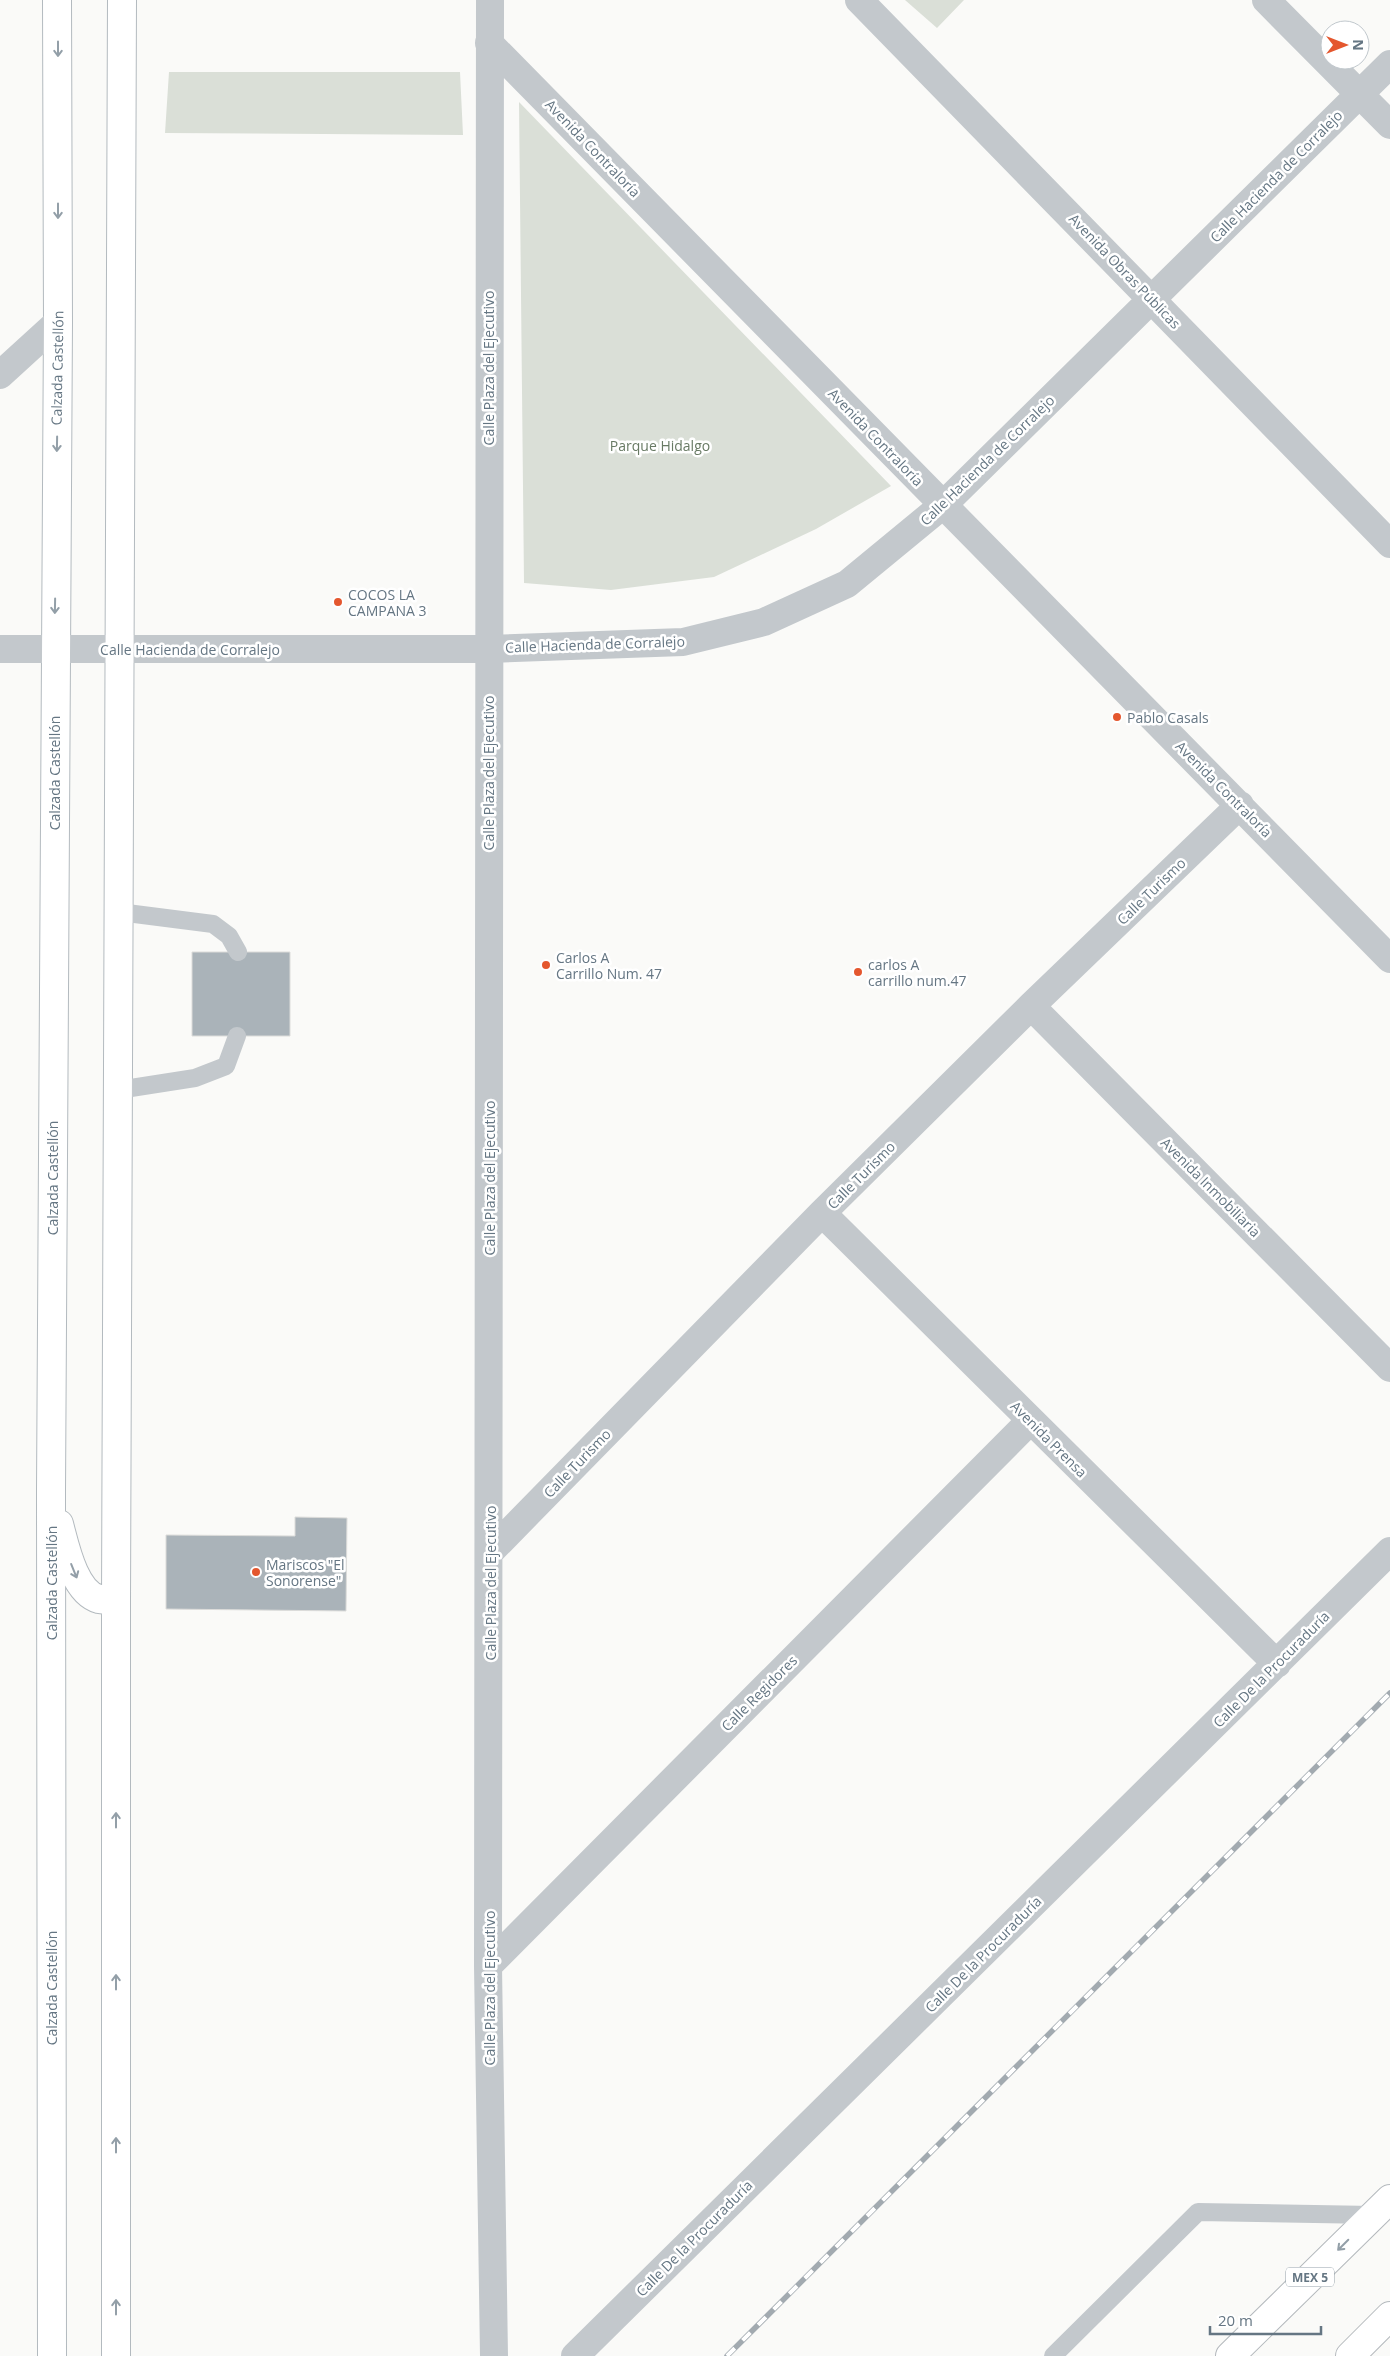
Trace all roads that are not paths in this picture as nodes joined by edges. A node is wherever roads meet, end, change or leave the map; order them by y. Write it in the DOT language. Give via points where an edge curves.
graph roads {
  1 [pos="58,0"];
  2 [pos="122,0"];
  3 [pos="490,0"];
  4 [pos="859,0"];
  5 [pos="1266,0"];
  6 [pos="490,43"];
  7 [pos="1390,64"];
  8 [pos="1359,94"];
  9 [pos="1390,125"];
  10 [pos="1152,299"];
  11 [pos="58,322"];
  12 [pos="0,375"];
  13 [pos="943,505"];
  14 [pos="1390,544"];
  15 [pos="0,649"];
  16 [pos="54,649"];
  17 [pos="120,649"];
  18 [pos="488,649"];
  19 [pos="1240,805"];
  20 [pos="119,912"];
  21 [pos="238,952"];
  22 [pos="1390,959"];
  23 [pos="1031,1006"];
  24 [pos="238,1036"];
  25 [pos="118,1090"];
  26 [pos="822,1214"];
  27 [pos="1390,1368"];
  28 [pos="1030,1421"];
  29 [pos="50,1491"];
  30 [pos="1390,1551"];
  31 [pos="490,1552"];
  32 [pos="116,1600"];
  33 [pos="1277,1664"];
  34 [pos="488,1966"];
  35 [pos="1382,2207"];
  36 [pos="1390,2316"];
  37 [pos="52,2356"];
  38 [pos="116,2356"];
  39 [pos="494,2356"];
  40 [pos="575,2356"];
  41 [pos="1054,2356"];
  42 [pos="1230,2356"];
  43 [pos="1350,2356"];
  1 -- 11 [label="main road, Calzada Castellón, one-way"];
  2 -- 17 [label="main road"];
  3 -- 6 [label="street, Calle Plaza del Ejecutivo"];
  4 -- 10 [label="street, Avenida Obras Públicas"];
  5 -- 8 [label="street"];
  6 -- 13 [label="street, Avenida Contraloría"];
  6 -- 18 [label="street, Calle Plaza del Ejecutivo"];
  7 -- 8 [label="street, Calle Hacienda de Corralejo"];
  8 -- 9 [label="street"];
  8 -- 10 [label="street, Calle Hacienda de Corralejo"];
  10 -- 13 [label="street, Calle Hacienda de Corralejo"];
  10 -- 14 [label="street, Avenida Obras Públicas"];
  11 -- 12 [label="street"];
  11 -- 16 [label="main road, Calzada Castellón, one-way"];
  13 -- 18 [label="street, Calle Hacienda de Corralejo" via="847,584 764,622 683,642"];
  13 -- 19 [label="street, Avenida Contraloría"];
  15 -- 16 [label="street, Calle Hacienda de Corralejo"];
  16 -- 17 [label="street, Calle Hacienda de Corralejo"];
  16 -- 29 [label="main road, Calzada Castellón"];
  17 -- 18 [label="street, Calle Hacienda de Corralejo"];
  17 -- 20 [label="main road"];
  18 -- 31 [label="street, Calle Plaza del Ejecutivo"];
  19 -- 22 [label="street, Avenida Contraloría"];
  19 -- 23 [label="street, Calle Turismo"];
  20 -- 21 [label="lane" via="213,924 230,936"];
  20 -- 25 [label="main road"];
  23 -- 26 [label="street, Calle Turismo"];
  23 -- 27 [label="street, Avenida Inmobiliaria"];
  24 -- 25 [label="lane" via="226,1066 195,1078"];
  25 -- 32 [label="main road"];
  26 -- 28 [label="street, Avenida Prensa"];
  26 -- 31 [label="street, Calle Turismo"];
  28 -- 33 [label="street, Avenida Prensa"];
  28 -- 34 [label="street, Calle Regidores"];
  29 -- 32 [label="main road, one-way" via="68,1557 80,1584 98,1599"];
  29 -- 37 [label="main road, Calzada Castellón"];
  30 -- 33 [label="street, Calle De la Procuraduría"];
  31 -- 34 [label="street, Calle Plaza del Ejecutivo"];
  38 -- 32 [label="main road, one-way"];
  33 -- 40 [label="street, Calle De la Procuraduría"];
  34 -- 39 [label="street, Calle Plaza del Ejecutivo"];
  35 -- 41 [label="lane" via="1198,2212"];
  35 -- 42 [label="main road, MEX 5, one-way"];
  36 -- 43 [label="main road"];
}
